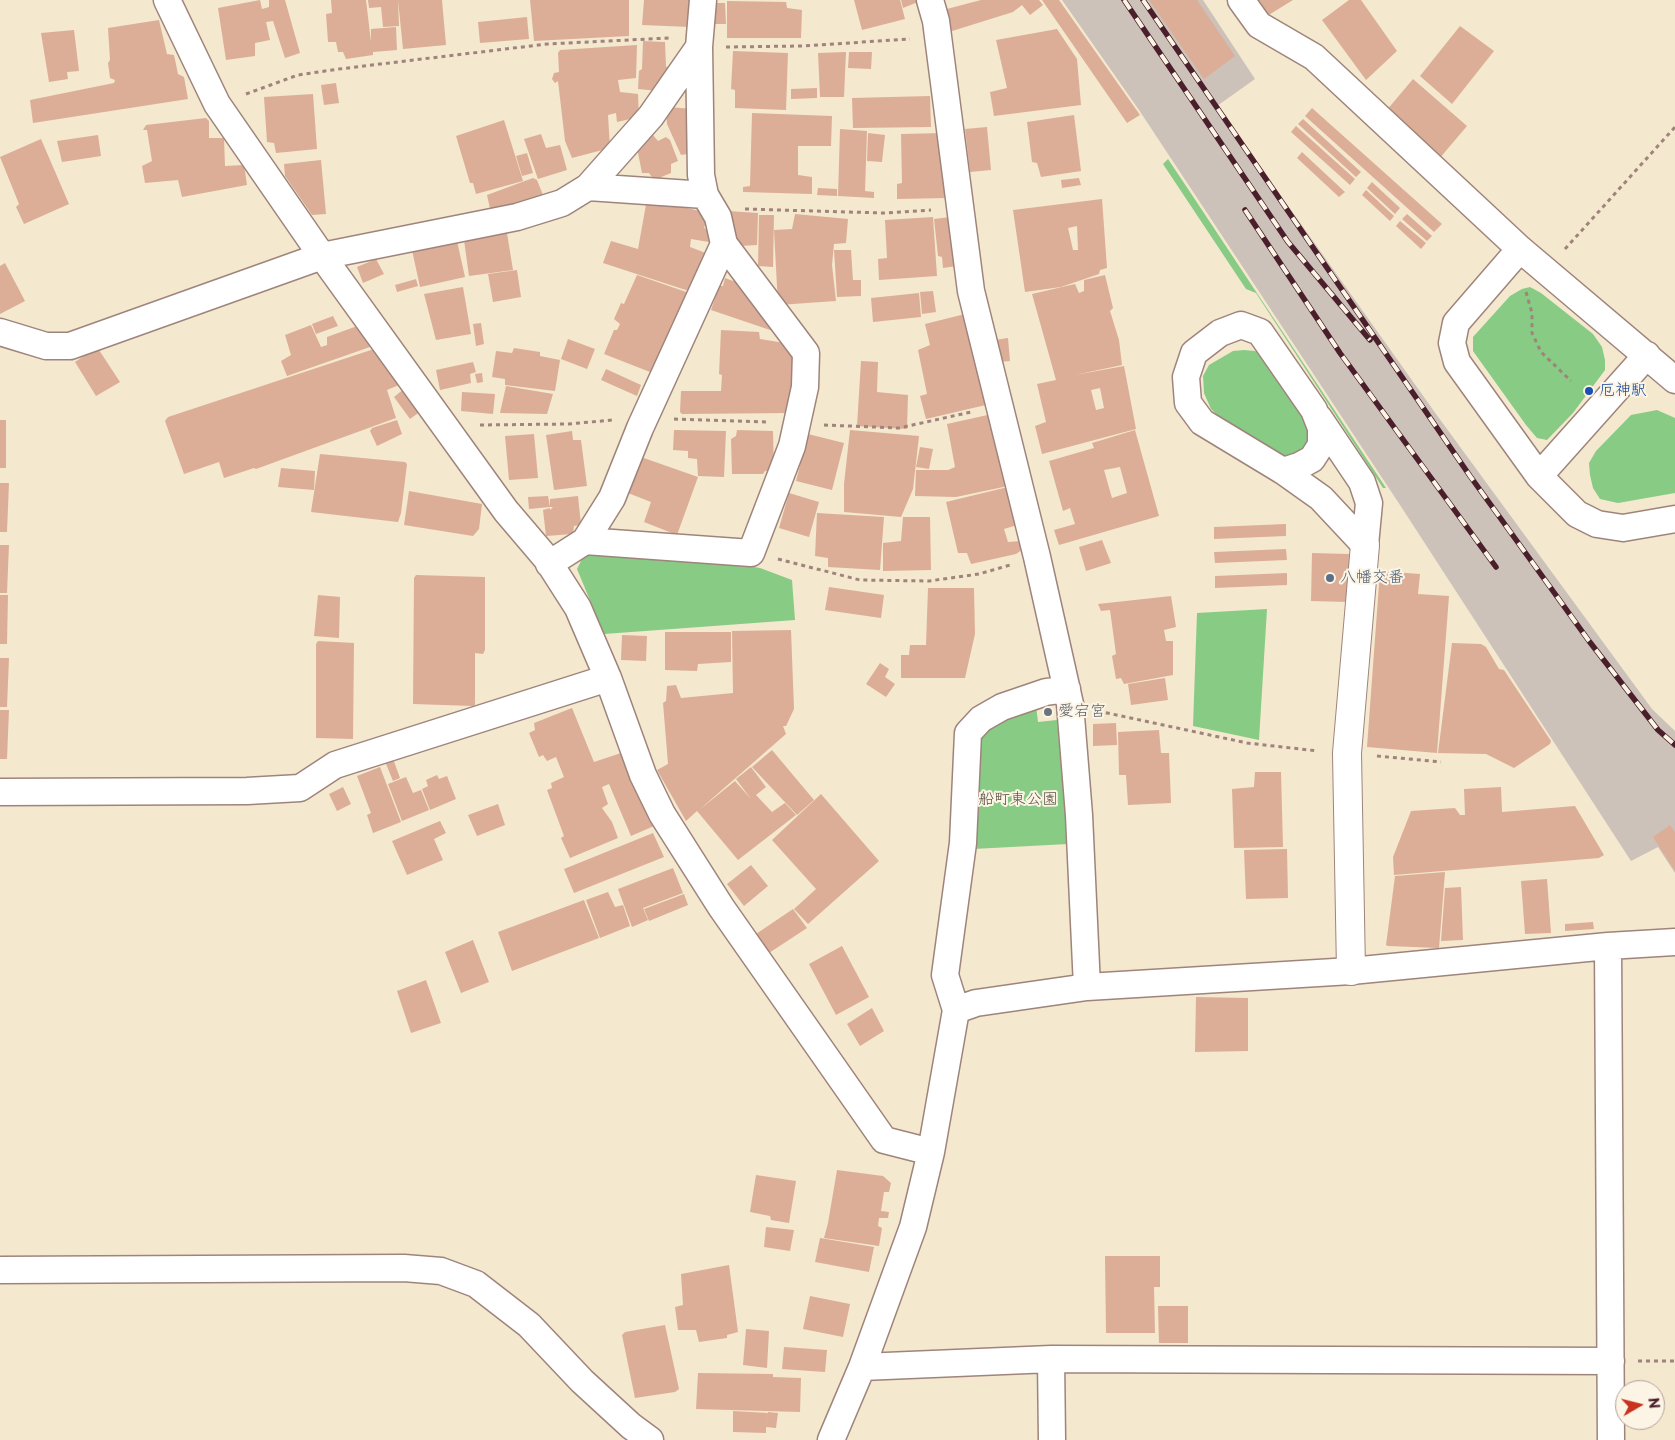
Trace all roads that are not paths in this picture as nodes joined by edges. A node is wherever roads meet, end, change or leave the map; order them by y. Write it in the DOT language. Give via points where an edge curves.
graph roads {
  1 [pos="167,0"];
  2 [pos="703,0"];
  3 [pos="930,0"];
  4 [pos="1241,0"];
  5 [pos="699,42"];
  6 [pos="588,187"];
  7 [pos="708,201"];
  8 [pos="724,244"];
  9 [pos="1520,249"];
  10 [pos="322,256"];
  11 [pos="0,332"];
  12 [pos="1647,355"];
  13 [pos="1675,380"];
  14 [pos="1314,410"];
  15 [pos="1283,471"];
  16 [pos="1539,476"];
  17 [pos="1675,519"];
  18 [pos="585,540"];
  19 [pos="1365,545"];
  20 [pos="549,564"];
  21 [pos="608,678"];
  22 [pos="1068,697"];
  23 [pos="0,792"];
  24 [pos="1675,942"];
  25 [pos="1608,946"];
  26 [pos="1352,971"];
  27 [pos="1087,986"];
  28 [pos="956,1010"];
  29 [pos="931,1152"];
  30 [pos="0,1270"];
  31 [pos="1051,1359"];
  32 [pos="1610,1361"];
  33 [pos="862,1366"];
  34 [pos="650,1440"];
  35 [pos="830,1440"];
  36 [pos="1052,1440"];
  37 [pos="1611,1440"];
  1 -- 10 [label="street" via="218,104"];
  2 -- 5 [label="street"];
  3 -- 22 [label="street" via="938,35 971,291"];
  4 -- 9 [label="street" via="1259,25 1314,57"];
  5 -- 6 [label="street" via="651,116"];
  5 -- 7 [label="street" via="702,175"];
  6 -- 7 [label="street"];
  6 -- 10 [label="street" via="562,203 517,217"];
  7 -- 8 [label="street" via="718,217"];
  8 -- 18 [label="street" via="644,417 612,498"];
  8 -- 18 [label="street" via="806,353 804,387 792,446 751,553"];
  9 -- 12 [label="street"];
  9 -- 16 [label="street" via="1456,323 1452,343 1457,362"];
  10 -- 11 [label="street" via="70,346 46,346"];
  10 -- 20 [label="street" via="506,511"];
  12 -- 13 [label="street"];
  12 -- 16 [label="street"];
  14 -- 15 [label="street" via="1321,428 1321,445 1312,459"];
  14 -- 15 [label="street" via="1260,332 1241,325 1220,333 1194,353 1186,377 1188,403 1202,422"];
  14 -- 19 [label="street" via="1362,482 1369,503"];
  15 -- 19 [label="street" via="1321,498"];
  16 -- 17 [label="street" via="1576,514 1597,524 1623,528"];
  18 -- 20 [label="street"];
  19 -- 26 [label="street" via="1347,753"];
  20 -- 21 [label="street" via="578,608"];
  21 -- 23 [label="street" via="335,765 300,788"];
  21 -- 29 [label="street" via="643,775 662,814 727,915 884,1140"];
  22 -- 27 [label="street" via="1079,815"];
  22 -- 28 [label="street" via="1046,692 1002,707 981,719 968,733 963,843 945,975"];
  24 -- 25 [label="street"];
  25 -- 26 [label="street"];
  25 -- 32 [label="street"];
  26 -- 27 [label="street"];
  27 -- 28 [label="street" via="976,1003"];
  28 -- 29 [label="street"];
  29 -- 33 [label="street" via="913,1227"];
  30 -- 34 [label="street" via="404,1268 441,1271 476,1284 529,1325 582,1381"];
  31 -- 32 [label="street"];
  31 -- 33 [label="street"];
  31 -- 36 [label="street"];
  32 -- 37 [label="street"];
  33 -- 35 [label="street"];
}
